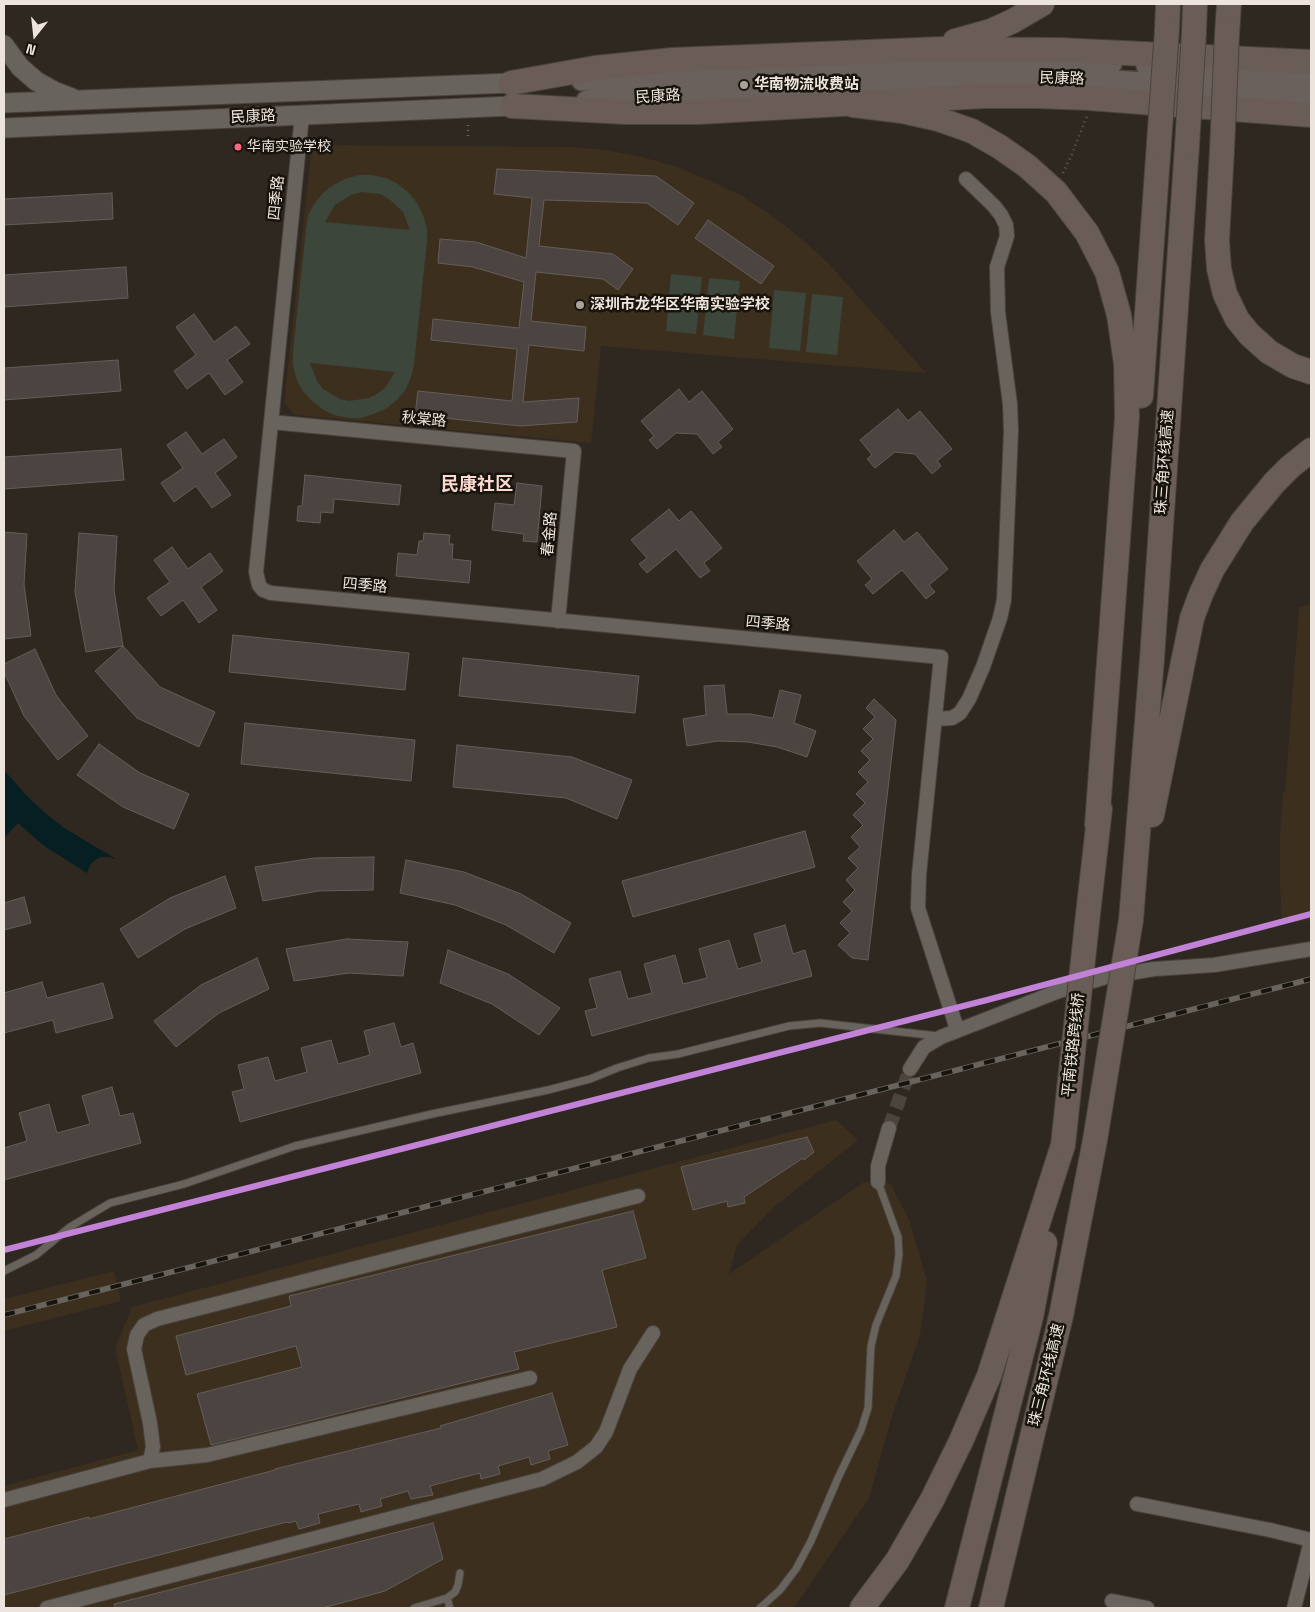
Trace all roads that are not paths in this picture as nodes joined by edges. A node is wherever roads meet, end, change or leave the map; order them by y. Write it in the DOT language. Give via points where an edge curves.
graph roads {
  1 [pos="1042,4"];
  2 [pos="1168,4"];
  3 [pos="1195,4"];
  4 [pos="1229,4"];
  5 [pos="4,45"];
  6 [pos="884,52"];
  7 [pos="1301,61"];
  8 [pos="1311,75"];
  9 [pos="511,83"];
  10 [pos="370,89"];
  11 [pos="1311,93"];
  12 [pos="78,100"];
  13 [pos="4,103"];
  14 [pos="853,105"];
  15 [pos="512,106"];
  16 [pos="371,112"];
  17 [pos="302,115"];
  18 [pos="1311,115"];
  19 [pos="4,128"];
  20 [pos="966,179"];
  21 [pos="1311,372"];
  22 [pos="271,422"];
  23 [pos="1311,450"];
  24 [pos="574,451"];
  25 [pos="558,621"];
  26 [pos="935,719"];
  27 [pos="1097,825"];
  28 [pos="1088,914"];
  29 [pos="1131,920"];
  30 [pos="1311,949"];
  31 [pos="958,1030"];
  32 [pos="941,1037"];
  33 [pos="910,1069"];
  34 [pos="889,1128"];
  35 [pos="1063,1145"];
  36 [pos="878,1182"];
  37 [pos="638,1196"];
  38 [pos="4,1271"];
  39 [pos="653,1333"];
  40 [pos="530,1378"];
  41 [pos="150,1461"];
  42 [pos="4,1500"];
  43 [pos="1137,1504"];
  44 [pos="1311,1540"];
  45 [pos="460,1573"];
  46 [pos="447,1598"];
  47 [pos="1112,1601"];
  48 [pos="46,1608"];
  49 [pos="414,1608"];
  50 [pos="450,1608"];
  51 [pos="760,1608"];
  52 [pos="862,1608"];
  53 [pos="958,1608"];
  54 [pos="990,1608"];
  55 [pos="1147,1608"];
  56 [pos="1294,1608"];
  1 -- 6 [label="highway" via="1013,21 963,40"];
  2 -- 27 [label="highway, 珠三角环线高速, bridge" via="1123,648"];
  3 -- 29 [label="highway, 珠三角环线高速, bridge" via="1152,659"];
  4 -- 21 [label="highway, bridge" via="1217,240 1219,269 1225,294 1248,334 1277,357"];
  5 -- 12 [label="main road" via="20,68 36,81"];
  6 -- 7 [label="highway" via="1060,50"];
  6 -- 9 [label="highway" via="634,63"];
  8 -- 9 [label="main road, 民康路" via="994,62"];
  9 -- 10 [label="main road, 民康路"];
  10 -- 12 [label="main road, 民康路"];
  10 -- 16 [label="main road"];
  11 -- 15 [label="main road, 民康路" via="1004,77"];
  12 -- 13 [label="main road, 民康路"];
  14 -- 15 [label="highway" via="662,113"];
  14 -- 18 [label="highway" via="985,96 1036,96"];
  14 -- 27 [label="highway" via="902,110 938,119 972,131 1000,147 1056,192 1087,234 1107,272 1119,315 1126,364 1126,417"];
  15 -- 16 [label="main road, 民康路"];
  16 -- 17 [label="main road, 民康路"];
  17 -- 19 [label="main road, 民康路"];
  17 -- 22 [label="street, 四季路"];
  20 -- 26 [label="street" via="1001,215 1007,236 997,267 998,312 1011,431 1004,600 995,634 969,699 960,713 952,718"];
  22 -- 24 [label="street, 秋棠路"];
  22 -- 25 [label="street, 四季路" via="256,572 263,590"];
  23 -- 29 [label="highway" via="1274,483 1242,522 1201,594 1192,618"];
  24 -- 25 [label="street, 春金路"];
  25 -- 26 [label="street, 四季路" via="941,657"];
  26 -- 31 [label="street" via="918,908"];
  27 -- 28 [label="highway, 珠三角环线高速"];
  28 -- 35 [label="highway, 平南铁路跨线桥, bridge"];
  29 -- 54 [label="highway, 珠三角环线高速, bridge" via="1095,1140 1061,1316"];
  30 -- 31 [label="street" via="1214,965 1154,969 1106,977 1059,991"];
  31 -- 32 [label="street"];
  32 -- 33 [label="street" via="924,1047"];
  32 -- 38 [label="lane" via="820,1023 789,1026 678,1054 649,1058 548,1090 295,1146 184,1184 110,1203 70,1227 36,1255"];
  34 -- 36 [label="street" via="878,1166"];
  35 -- 52 [label="highway" via="989,1376 961,1441 897,1561"];
  35 -- 53 [label="highway, 珠三角环线高速" via="1031,1317"];
  36 -- 51 [label="lane" via="898,1237 899,1254 896,1276 871,1346 868,1408 861,1430 796,1569"];
  37 -- 41 [label="street" via="157,1319 144,1325 136,1334 134,1348 150,1423 153,1447"];
  39 -- 48 [label="street" via="630,1369 606,1432 596,1447 578,1462 542,1479"];
  40 -- 41 [label="street" via="207,1455"];
  41 -- 42 [label="street"];
  43 -- 44 [label="street"];
  44 -- 56 [label="street"];
  45 -- 46 [label="lane" via="455,1592"];
  46 -- 49 [label="lane"];
  46 -- 50 [label="lane"];
  47 -- 55 [label="street"];
}
